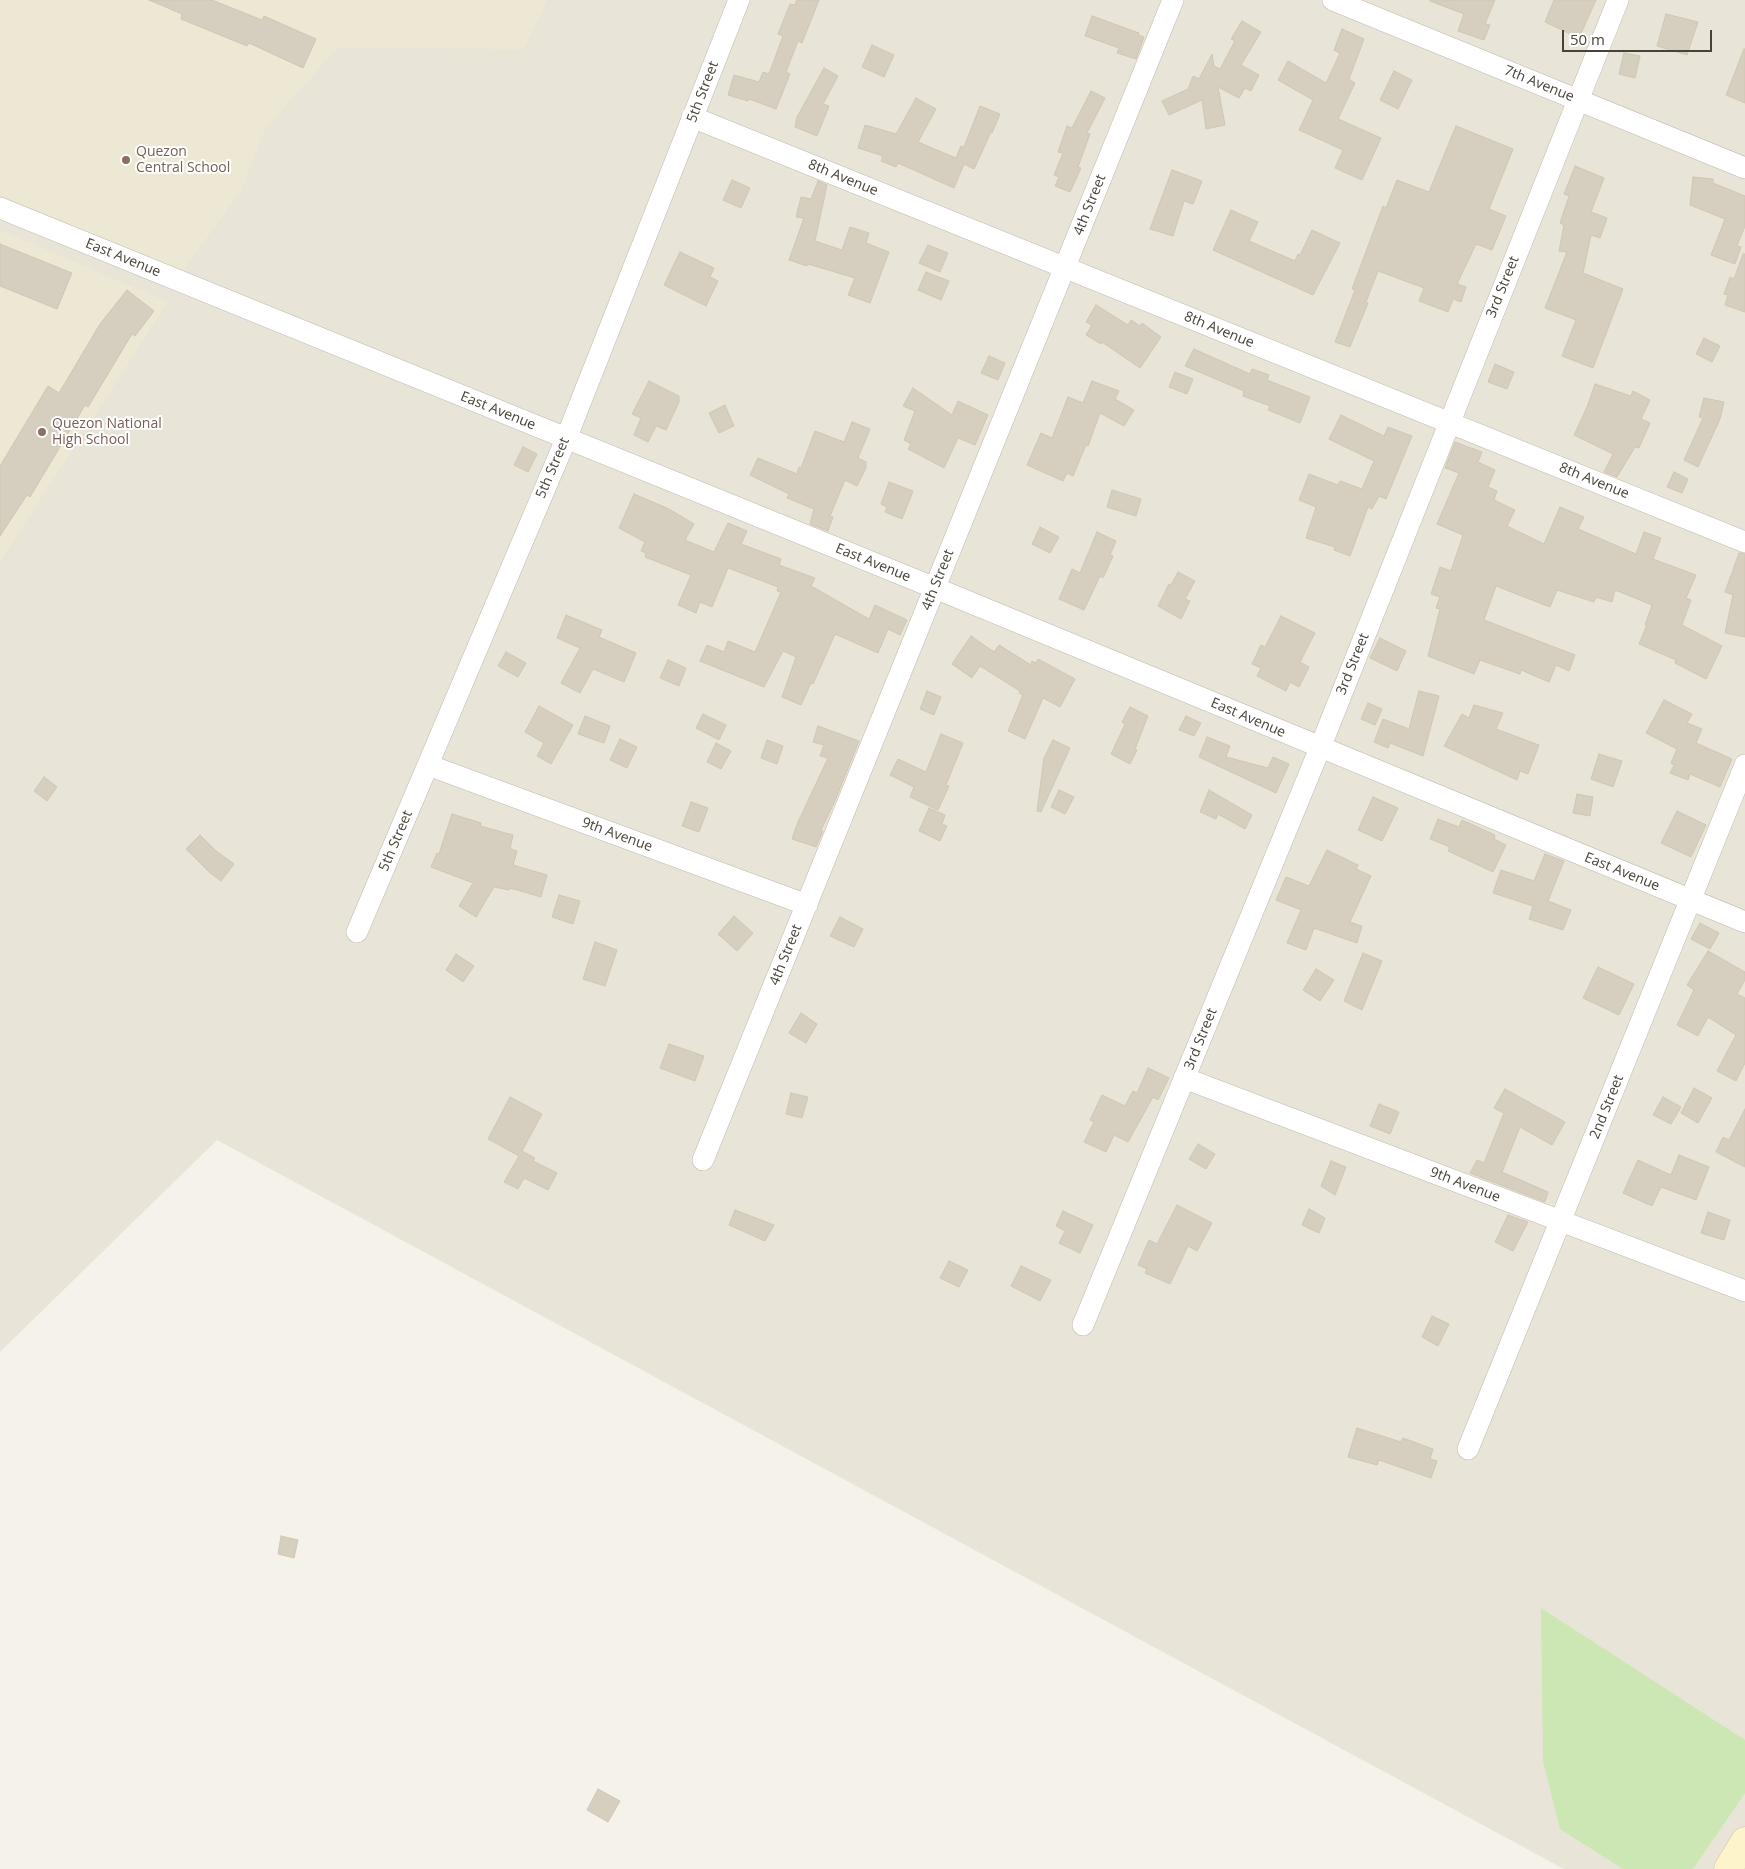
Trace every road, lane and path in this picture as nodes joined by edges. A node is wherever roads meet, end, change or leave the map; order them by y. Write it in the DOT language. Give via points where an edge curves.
graph roads {
  1 [pos="738,0"];
  2 [pos="1173,0"];
  3 [pos="1333,0"];
  4 [pos="1618,0"];
  5 [pos="1578,100"];
  6 [pos="692,118"];
  7 [pos="1745,168"];
  8 [pos="0,208"];
  9 [pos="1065,268"];
  10 [pos="1449,422"];
  11 [pos="566,439"];
  12 [pos="1745,542"];
  13 [pos="935,588"];
  14 [pos="1320,748"];
  15 [pos="428,765"];
  16 [pos="1745,765"];
  17 [pos="1690,900"];
  18 [pos="807,905"];
  19 [pos="1745,922"];
  20 [pos="357,932"];
  21 [pos="1184,1078"];
  22 [pos="703,1160"];
  23 [pos="1560,1221"];
  24 [pos="1745,1291"];
  25 [pos="1083,1325"];
  26 [pos="1468,1448"];
  27 [pos="1745,1841"];
  28 [pos="1728,1869"];
  1 -- 6 [label="street, 5th Street"];
  2 -- 9 [label="street, 4th Street"];
  3 -- 5 [label="street, 7th Avenue"];
  4 -- 5 [label="street, 3rd Street"];
  5 -- 7 [label="street, 7th Avenue"];
  5 -- 10 [label="street, 3rd Street"];
  6 -- 9 [label="street, 8th Avenue"];
  6 -- 11 [label="street, 5th Street"];
  8 -- 11 [label="street, East Avenue"];
  9 -- 10 [label="street, 8th Avenue"];
  9 -- 13 [label="street, 4th Street"];
  10 -- 12 [label="street, 8th Avenue"];
  10 -- 14 [label="street, 3rd Street"];
  11 -- 13 [label="street, East Avenue"];
  11 -- 15 [label="street, 5th Street"];
  13 -- 14 [label="street, East Avenue"];
  13 -- 18 [label="street, 4th Street"];
  14 -- 17 [label="street, East Avenue"];
  14 -- 21 [label="street, 3rd Street"];
  15 -- 18 [label="street, 9th Avenue"];
  15 -- 20 [label="street, 5th Street"];
  16 -- 17 [label="street, 2nd Street"];
  17 -- 19 [label="street, East Avenue"];
  17 -- 23 [label="street, 2nd Street"];
  18 -- 22 [label="street, 4th Street"];
  21 -- 23 [label="street, 9th Avenue"];
  21 -- 25 [label="street, 3rd Street"];
  23 -- 24 [label="street, 9th Avenue"];
  23 -- 26 [label="street, 2nd Street"];
  27 -- 28 [label="street"];
}
